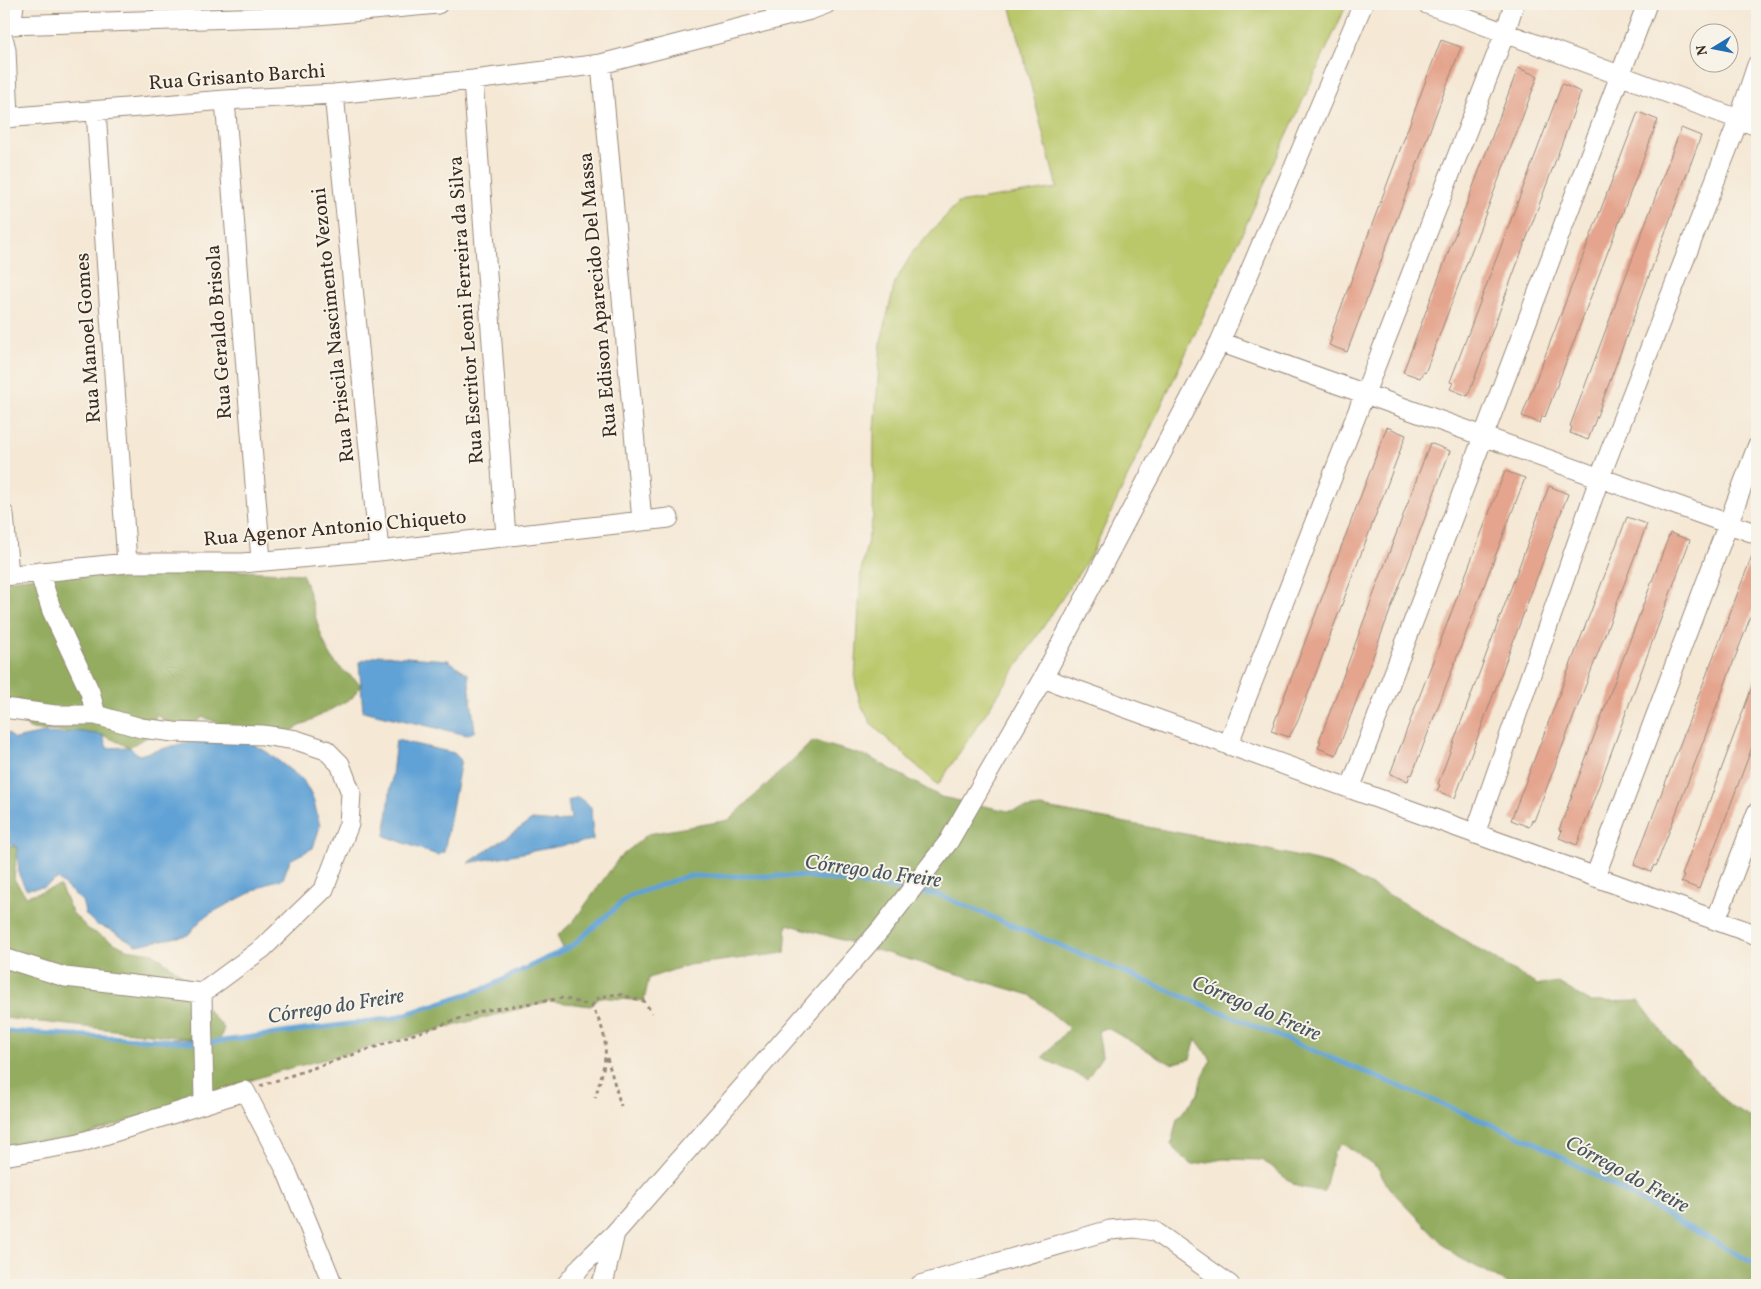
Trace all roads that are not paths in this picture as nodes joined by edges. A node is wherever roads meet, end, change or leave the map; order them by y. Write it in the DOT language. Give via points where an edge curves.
graph roads {
  1 [pos="14,4"];
  2 [pos="438,4"];
  3 [pos="826,4"];
  4 [pos="1363,4"];
  5 [pos="1427,4"];
  6 [pos="1514,4"];
  7 [pos="1647,4"];
  8 [pos="5,32"];
  9 [pos="1505,33"];
  10 [pos="601,64"];
  11 [pos="1757,65"];
  12 [pos="1620,76"];
  13 [pos="473,80"];
  14 [pos="334,94"];
  15 [pos="225,100"];
  16 [pos="96,111"];
  17 [pos="6,118"];
  18 [pos="1739,119"];
  19 [pos="1757,126"];
  20 [pos="1220,342"];
  21 [pos="1364,393"];
  22 [pos="1482,435"];
  23 [pos="1757,447"];
  24 [pos="1600,477"];
  25 [pos="4,514"];
  26 [pos="669,518"];
  27 [pos="642,521"];
  28 [pos="1729,524"];
  29 [pos="1757,534"];
  30 [pos="506,537"];
  31 [pos="379,552"];
  32 [pos="261,561"];
  33 [pos="127,562"];
  34 [pos="39,572"];
  35 [pos="6,576"];
  36 [pos="1043,678"];
  37 [pos="4,708"];
  38 [pos="96,715"];
  39 [pos="1228,745"];
  40 [pos="1350,789"];
  41 [pos="1757,812"];
  42 [pos="1476,834"];
  43 [pos="1595,877"];
  44 [pos="1716,920"];
  45 [pos="1757,935"];
  46 [pos="4,958"];
  47 [pos="202,993"];
  48 [pos="204,1103"];
  49 [pos="4,1156"];
  50 [pos="615,1233"];
  51 [pos="961,1280"];
  52 [pos="333,1285"];
  53 [pos="566,1285"];
  54 [pos="600,1285"];
  55 [pos="920,1285"];
  56 [pos="1230,1285"];
  1 -- 8 [label="street" via="12,20"];
  2 -- 8 [label="street" via="307,16"];
  3 -- 10 [label="street"];
  4 -- 20 [label="street"];
  5 -- 9 [label="street"];
  6 -- 9 [label="street"];
  7 -- 12 [label="street"];
  8 -- 17 [label="street"];
  9 -- 12 [label="street"];
  9 -- 21 [label="street"];
  10 -- 13 [label="street, Rua Grisanto Barchi"];
  10 -- 27 [label="street, Rua Edison Aparecido Del Massa"];
  11 -- 18 [label="street"];
  12 -- 18 [label="street"];
  12 -- 22 [label="street"];
  13 -- 14 [label="street, Rua Grisanto Barchi"];
  13 -- 30 [label="street, Rua Escritor Leoni Ferreira da Silva"];
  14 -- 15 [label="street, Rua Grisanto Barchi"];
  14 -- 31 [label="street, Rua Priscila Nascimento Vezoni"];
  15 -- 16 [label="street, Rua Grisanto Barchi"];
  15 -- 32 [label="street, Rua Geraldo Brisola"];
  16 -- 17 [label="street, Rua Grisanto Barchi"];
  16 -- 33 [label="street, Rua Manoel Gomes"];
  18 -- 19 [label="street"];
  18 -- 24 [label="street"];
  20 -- 21 [label="street"];
  20 -- 36 [label="street"];
  21 -- 22 [label="street"];
  21 -- 39 [label="street"];
  22 -- 24 [label="street"];
  22 -- 40 [label="street"];
  23 -- 28 [label="street"];
  24 -- 28 [label="street"];
  24 -- 42 [label="street"];
  25 -- 35 [label="street"];
  26 -- 27 [label="street, Rua Agenor Antonio Chiqueto"];
  27 -- 30 [label="street, Rua Agenor Antonio Chiqueto"];
  28 -- 29 [label="street"];
  28 -- 43 [label="street"];
  30 -- 31 [label="street, Rua Agenor Antonio Chiqueto"];
  31 -- 32 [label="street, Rua Agenor Antonio Chiqueto"];
  32 -- 33 [label="street, Rua Agenor Antonio Chiqueto"];
  33 -- 34 [label="street, Rua Agenor Antonio Chiqueto"];
  34 -- 35 [label="street, Rua Agenor Antonio Chiqueto"];
  34 -- 38 [label="street" via="52,611 90,692"];
  36 -- 39 [label="street"];
  36 -- 50 [label="street" via="949,841 882,929"];
  37 -- 38 [label="street" via="55,715"];
  38 -- 47 [label="street" via="141,728 296,740 326,750 340,764 351,793 349,824 324,889 263,948"];
  39 -- 40 [label="street"];
  40 -- 42 [label="street"];
  41 -- 44 [label="street"];
  42 -- 43 [label="street"];
  43 -- 44 [label="street"];
  44 -- 45 [label="street"];
  46 -- 47 [label="street" via="65,977"];
  47 -- 48 [label="street"];
  48 -- 49 [label="street" via="79,1143"];
  48 -- 52 [label="street" via="245,1091 286,1170"];
  50 -- 53 [label="street"];
  50 -- 54 [label="street"];
  51 -- 55 [label="street"];
  51 -- 56 [label="street" via="1110,1230 1135,1228 1154,1231"];
}
